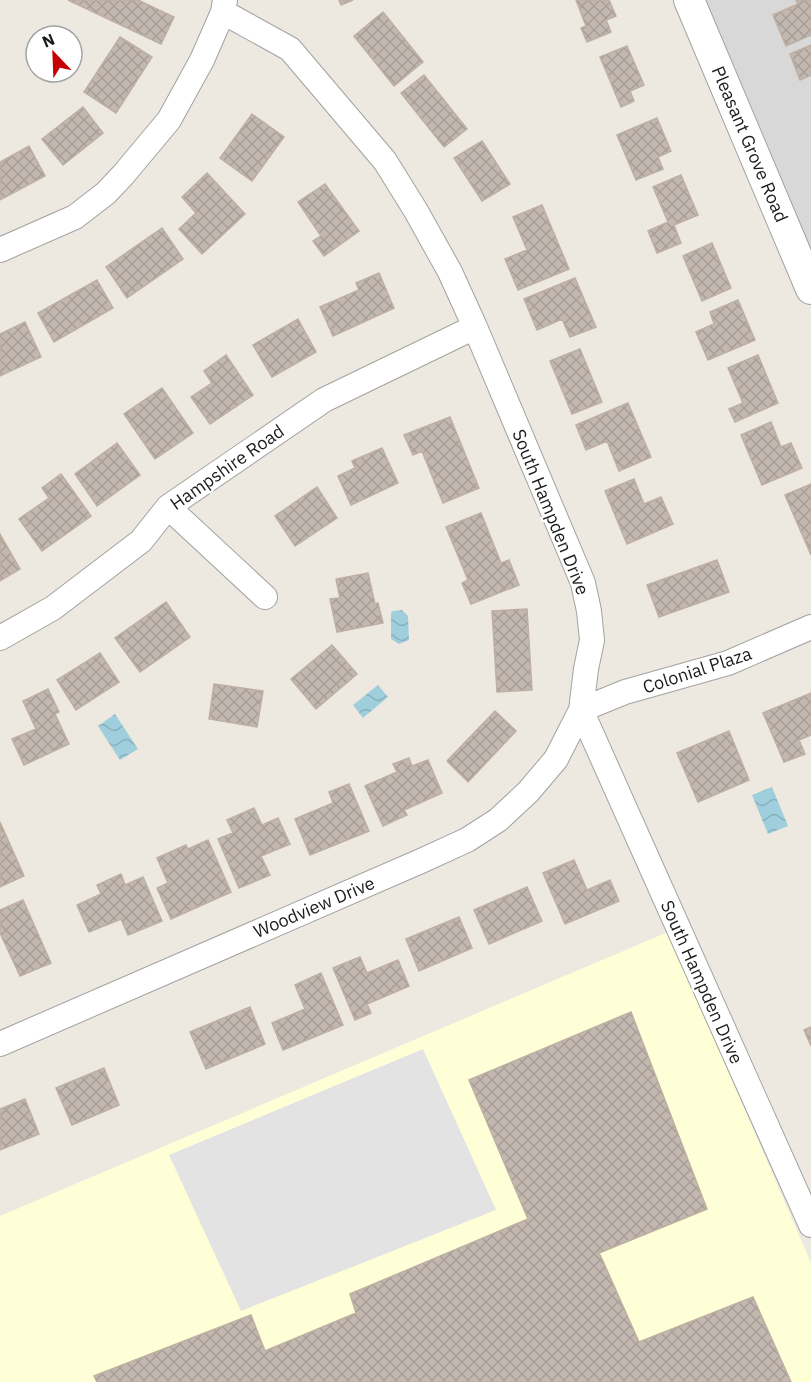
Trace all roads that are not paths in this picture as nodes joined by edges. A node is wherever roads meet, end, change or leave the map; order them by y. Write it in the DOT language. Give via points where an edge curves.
graph roads {
  1 [pos="689,0"];
  2 [pos="224,6"];
  3 [pos="0,250"];
  4 [pos="811,289"];
  5 [pos="475,327"];
  6 [pos="168,507"];
  7 [pos="265,597"];
  8 [pos="811,627"];
  9 [pos="0,638"];
  10 [pos="581,710"];
  11 [pos="0,1044"];
  12 [pos="811,1225"];
  1 -- 4 [label="street, Pleasant Grove Road"];
  2 -- 3 [label="street" via="202,60 169,120 123,175 75,217"];
  2 -- 5 [label="street, South Hampden Drive" via="290,49 385,161 450,272"];
  5 -- 6 [label="street, Hampshire Road" via="324,399"];
  5 -- 10 [label="street, South Hampden Drive" via="583,583 592,640"];
  6 -- 7 [label="street"];
  6 -- 9 [label="street, Hampshire Road" via="141,541 53,608"];
  8 -- 10 [label="street, Colonial Plaza" via="729,663 625,692"];
  10 -- 11 [label="street, Woodview Drive" via="556,759 528,792 498,820 467,840"];
  10 -- 12 [label="street, South Hampden Drive"];
}
